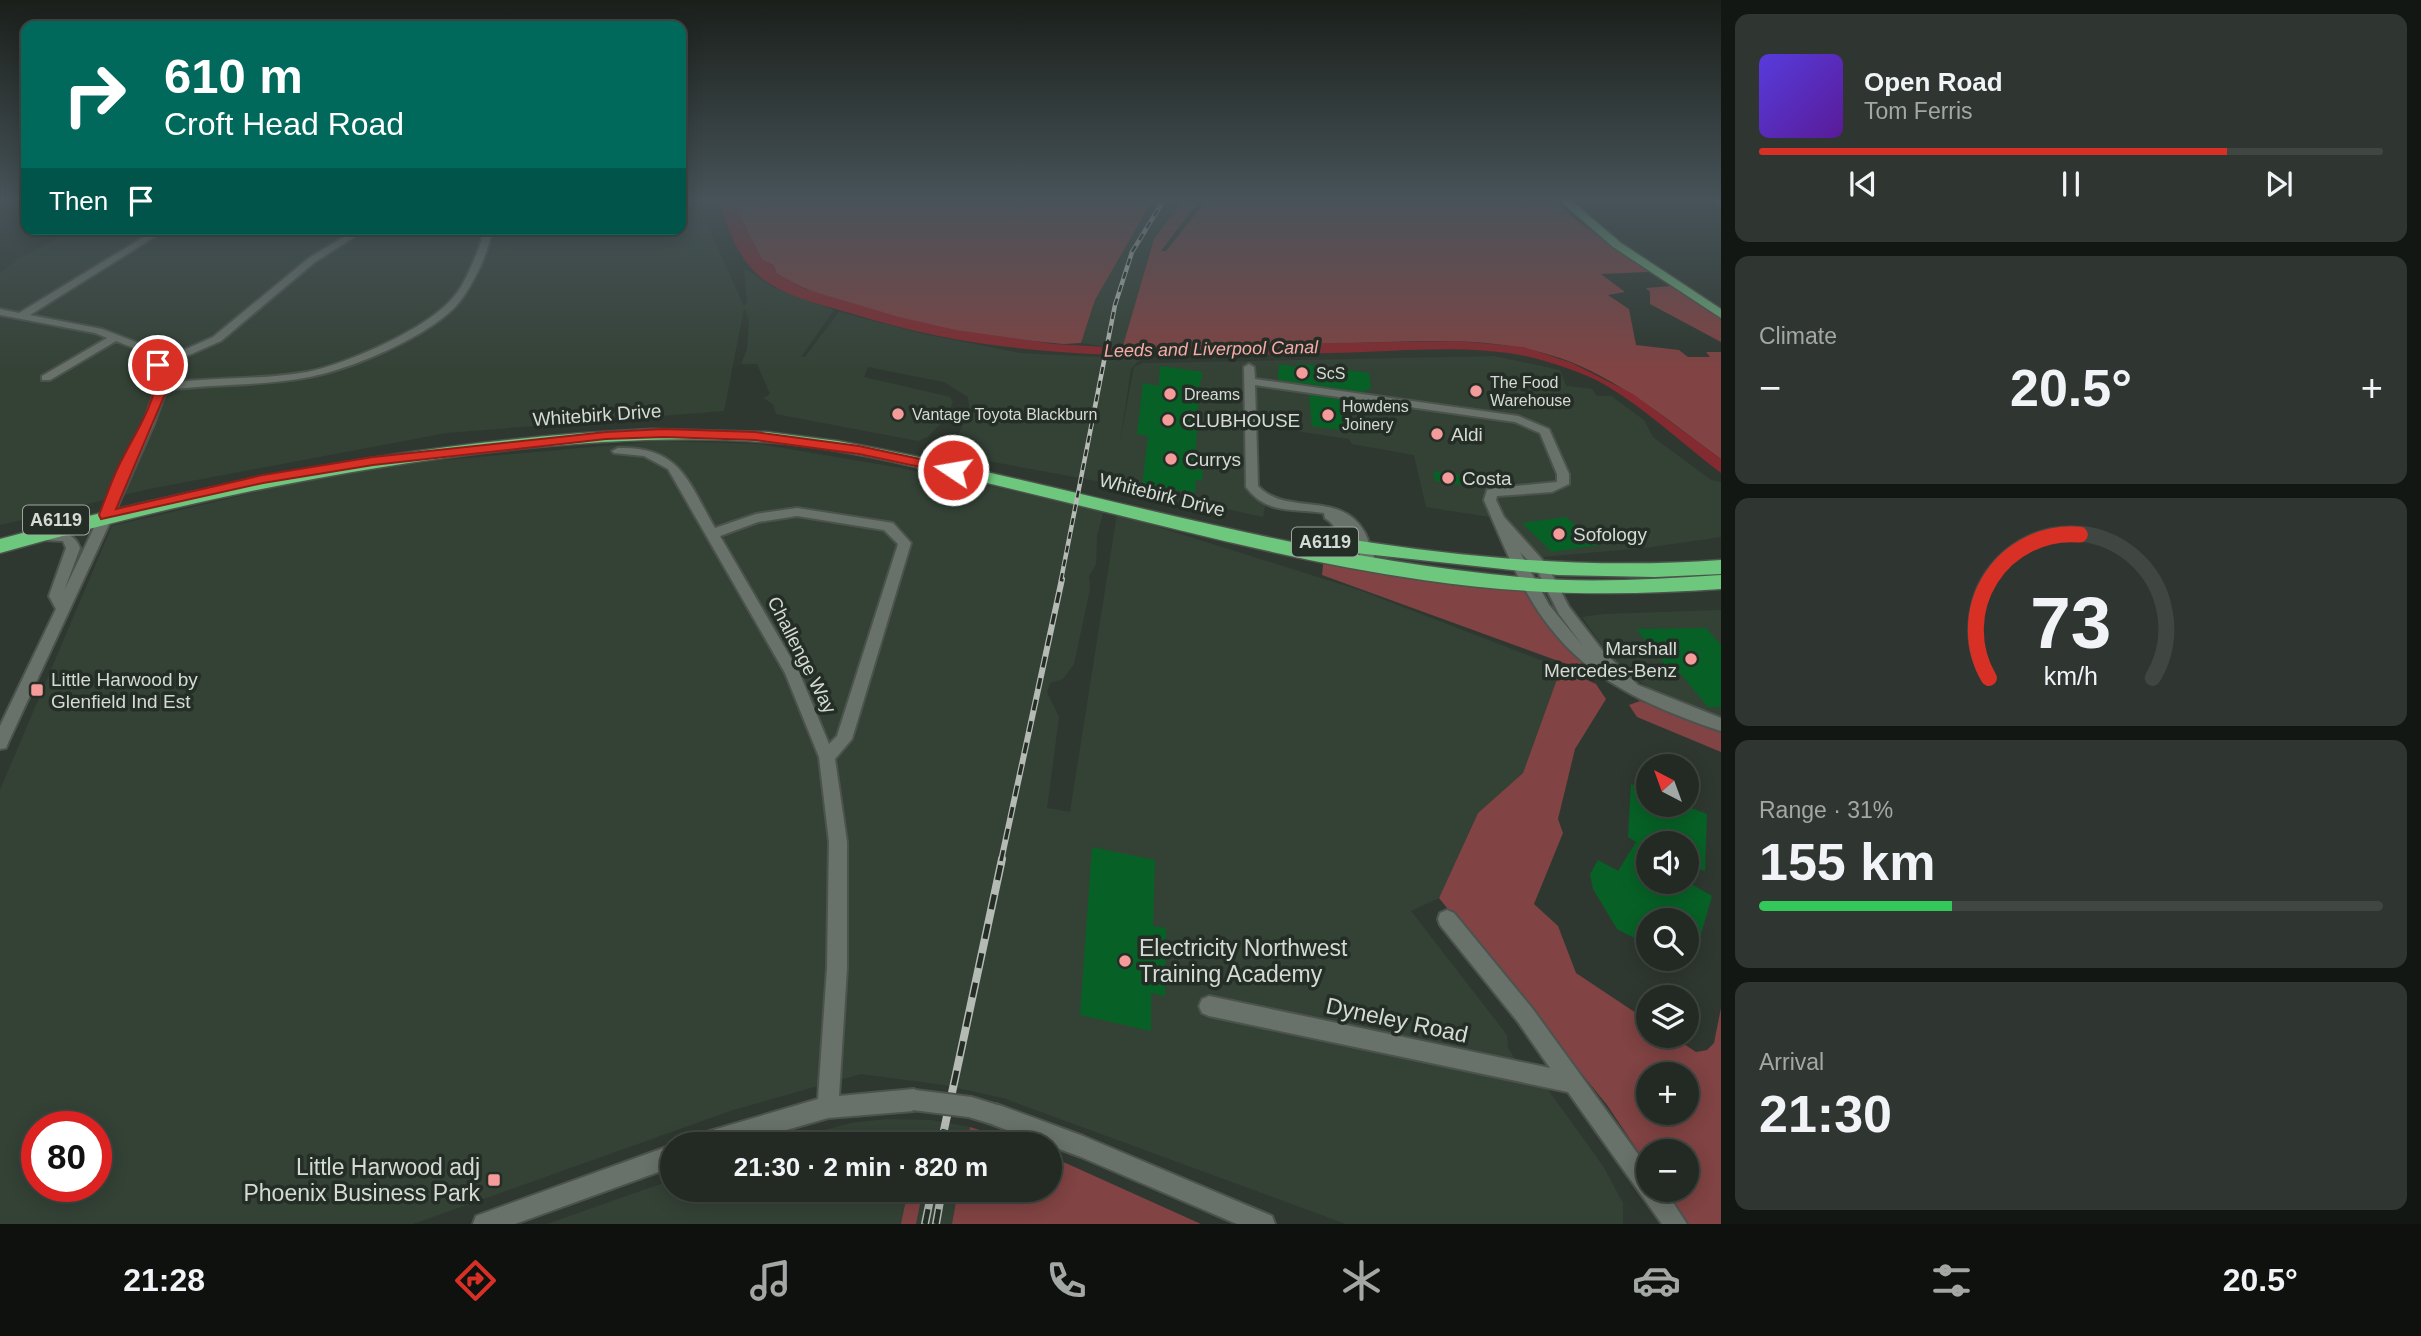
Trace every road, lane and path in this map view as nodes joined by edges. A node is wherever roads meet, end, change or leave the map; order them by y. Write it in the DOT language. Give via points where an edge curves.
graph roads {
  1 [pos="121,255"];
  2 [pos="320,255"];
  3 [pos="480,255"];
  4 [pos="1632,255"];
  5 [pos="0,312"];
  6 [pos="1721,314"];
  7 [pos="22,316"];
  8 [pos="114,338"];
  9 [pos="158,365"];
  10 [pos="1249,367"];
  11 [pos="46,378"];
  12 [pos="1249,381"];
  13 [pos="162,387"];
  14 [pos="618,450"];
  15 [pos="1311,508"];
  16 [pos="109,510"];
  17 [pos="1497,517"];
  18 [pos="712,534"];
  19 [pos="0,535"];
  20 [pos="30,537"];
  21 [pos="0,546"];
  22 [pos="1345,553"];
  23 [pos="1368,557"];
  24 [pos="1520,567"];
  25 [pos="1721,567"];
  26 [pos="1542,568"];
  27 [pos="1721,582"];
  28 [pos="1530,585"];
  29 [pos="1551,588"];
  30 [pos="63,608"];
  31 [pos="1633,689"];
  32 [pos="1721,725"];
  33 [pos="0,743"];
  34 [pos="827,757"];
  35 [pos="1447,919"];
  36 [pos="1209,1006"];
  37 [pos="1574,1083"];
  38 [pos="828,1107"];
  39 [pos="744,1132"];
  40 [pos="660,1160"];
  41 [pos="1636,1169"];
  42 [pos="1660,1202"];
  43 [pos="484,1224"];
  44 [pos="1264,1224"];
  45 [pos="1676,1224"];
  1 -- 7 [label="street"];
  2 -- 9 [label="street" via="217,340"];
  3 -- 13 [label="street" via="471,281 448,310 357,360 296,376"];
  4 -- 6 [label="main road"];
  5 -- 7 [label="street"];
  7 -- 8 [label="street"];
  8 -- 9 [label="street" via="145,349"];
  8 -- 11 [label="street"];
  9 -- 13 [label="street" via="164,374"];
  10 -- 12 [label="street"];
  12 -- 15 [label="street" via="1252,487 1271,501"];
  12 -- 17 [label="street" via="1528,422 1549,435 1564,482 1552,488 1491,493"];
  13 -- 16 [label="street"];
  14 -- 18 [label="street, Challenge Way" via="640,450 673,467"];
  15 -- 22 [label="street" via="1338,519 1346,535"];
  15 -- 23 [label="street" via="1337,512 1350,520 1359,529"];
  16 -- 19 [label="highway, Whitebirk Drive / A6119"];
  16 -- 20 [label="highway, Whitebirk Drive / A6119"];
  16 -- 22 [label="highway, Whitebirk Drive / A6119" via="263,479 430,453 664,433 742,436 859,450"];
  16 -- 30 [label="street"];
  17 -- 24 [label="street"];
  17 -- 26 [label="street"];
  18 -- 34 [label="street, Challenge Way" via="792,672"];
  18 -- 34 [label="street" via="756,518 797,512 888,526 905,543 844,739"];
  20 -- 21 [label="highway, Whitebirk Drive / A6119"];
  20 -- 30 [label="street" via="72,541 57,596"];
  22 -- 23 [label="highway, Whitebirk Drive / A6119"];
  23 -- 24 [label="highway, Whitebirk Drive / A6119"];
  23 -- 28 [label="highway, Whitebirk Drive / A6119"];
  24 -- 26 [label="highway, Whitebirk Drive / A6119"];
  24 -- 28 [label="street"];
  25 -- 26 [label="highway, Whitebirk Drive / A6119" via="1659,572"];
  26 -- 29 [label="street"];
  27 -- 29 [label="highway, Whitebirk Drive / A6119" via="1670,588"];
  28 -- 29 [label="highway, Whitebirk Drive / A6119"];
  28 -- 31 [label="street" via="1572,647 1605,674"];
  29 -- 31 [label="street" via="1598,655"];
  30 -- 33 [label="street"];
  31 -- 32 [label="street"];
  34 -- 38 [label="street, Challenge Way" via="838,842"];
  35 -- 37 [label="street"];
  36 -- 37 [label="street, Dyneley Road"];
  37 -- 41 [label="street"];
  38 -- 39 [label="street"];
  38 -- 44 [label="street, bridge" via="914,1100 970,1107 1083,1147"];
  40 -- 43 [label="street"];
  42 -- 45 [label="street"];
}
